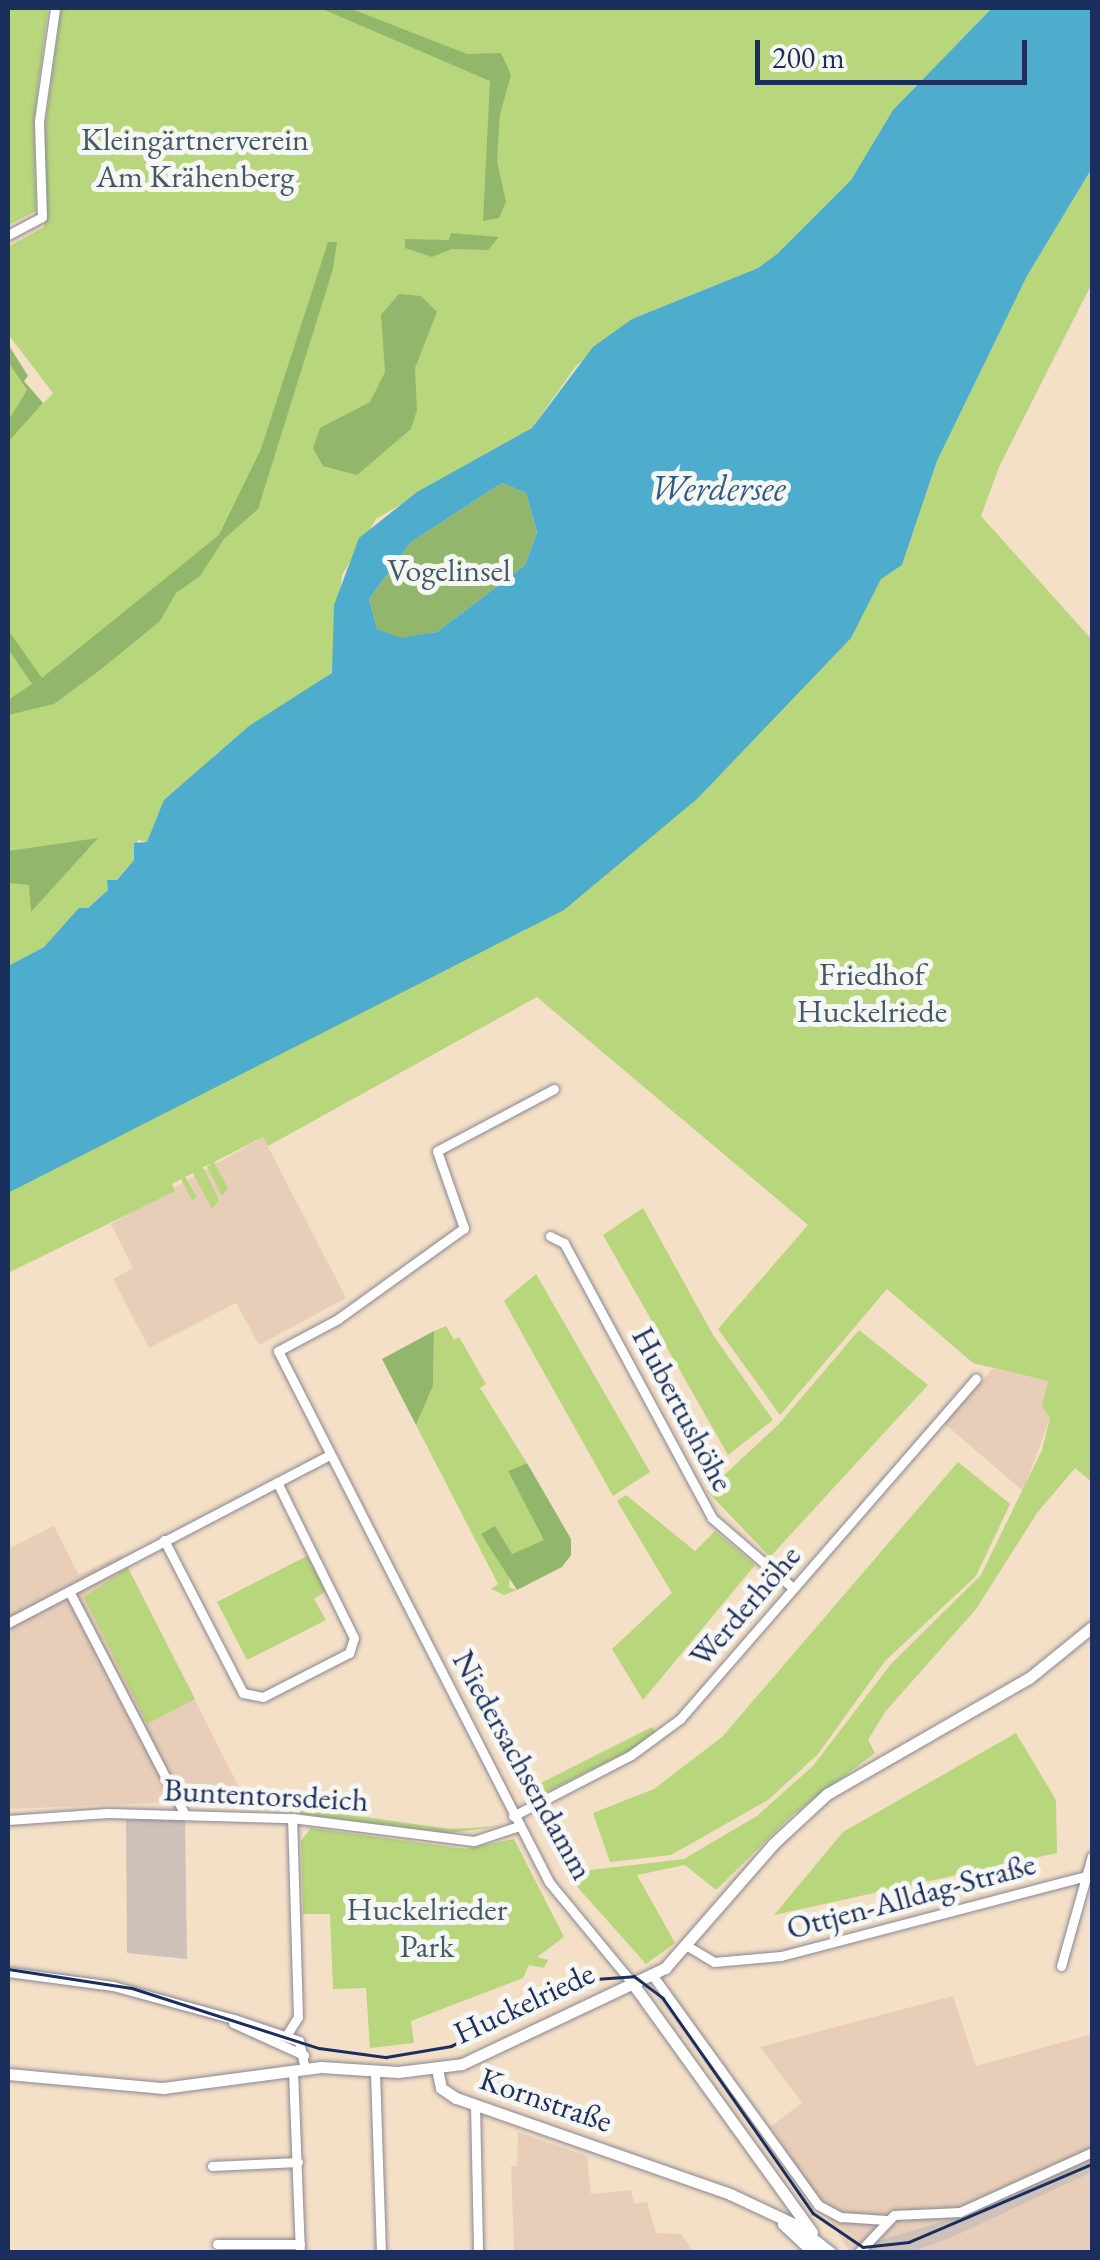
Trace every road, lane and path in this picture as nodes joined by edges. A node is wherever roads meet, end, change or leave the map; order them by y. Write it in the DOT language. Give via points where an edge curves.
graph roads {
  1 [pos="55,8"];
  2 [pos="8,235"];
  3 [pos="554,1089"];
  4 [pos="550,1236"];
  5 [pos="976,1379"];
  6 [pos="329,1456"];
  7 [pos="277,1482"];
  8 [pos="164,1540"];
  9 [pos="793,1588"];
  10 [pos="69,1591"];
  11 [pos="8,1623"];
  12 [pos="1092,1626"];
  13 [pos="184,1813"];
  14 [pos="513,1816"];
  15 [pos="292,1818"];
  16 [pos="8,1820"];
  17 [pos="519,1826"];
  18 [pos="1092,1856"];
  19 [pos="1089,1875"];
  20 [pos="689,1947"];
  21 [pos="1061,1966"];
  22 [pos="8,1972"];
  23 [pos="653,1976"];
  24 [pos="633,1984"];
  25 [pos="227,2018"];
  26 [pos="286,2036"];
  27 [pos="304,2054"];
  28 [pos="437,2069"];
  29 [pos="299,2070"];
  30 [pos="375,2072"];
  31 [pos="8,2074"];
  32 [pos="475,2105"];
  33 [pos="1092,2152"];
  34 [pos="298,2162"];
  35 [pos="212,2166"];
  36 [pos="770,2178"];
  37 [pos="776,2217"];
  38 [pos="886,2220"];
  39 [pos="217,2244"];
  40 [pos="300,2248"];
  41 [pos="822,2251"];
  42 [pos="380,2252"];
  43 [pos="478,2252"];
  44 [pos="858,2252"];
  1 -- 2 [label="street" via="40,120 42,217"];
  3 -- 6 [label="street, Niedersachsendamm" via="437,1151 464,1228 338,1318 278,1351"];
  4 -- 9 [label="street, Hubertushöhe" via="564,1244 712,1518"];
  5 -- 9 [label="street, Werderhöhe"];
  6 -- 7 [label="street"];
  6 -- 14 [label="street, Niedersachsendamm"];
  7 -- 8 [label="street"];
  7 -- 8 [label="street" via="354,1638 349,1653 254,1700 243,1693"];
  8 -- 10 [label="street"];
  9 -- 14 [label="street, Werderhöhe" via="662,1735"];
  10 -- 11 [label="street"];
  10 -- 13 [label="street"];
  12 -- 20 [label="street, Huckelriede" via="1029,1678 819,1800 743,1876"];
  13 -- 15 [label="street, Buntentorsdeich"];
  13 -- 16 [label="street, Buntentorsdeich"];
  14 -- 17 [label="street, Niedersachsendamm"];
  15 -- 17 [label="street, Buntentorsdeich" via="474,1841"];
  15 -- 26 [label="street" via="298,2017"];
  17 -- 24 [label="street, Niedersachsendamm" via="549,1882"];
  18 -- 19 [label="street"];
  19 -- 20 [label="street, Ottjen-Alldag-Straße" via="781,1956 714,1962"];
  19 -- 21 [label="street"];
  20 -- 23 [label="street, Huckelriede"];
  22 -- 25 [label="street" via="122,1988"];
  23 -- 24 [label="street, Huckelriede"];
  23 -- 38 [label="street" via="818,2205 841,2217"];
  24 -- 28 [label="street, Huckelriede" via="492,2051"];
  24 -- 36 [label="street, Niedersachsendamm"];
  25 -- 26 [label="street"];
  25 -- 27 [label="street"];
  26 -- 27 [label="street" via="300,2041"];
  27 -- 29 [label="street"];
  28 -- 30 [label="street, Kornstraße"];
  28 -- 32 [label="street, Kornstraße" via="441,2088"];
  29 -- 30 [label="street, Kornstraße"];
  29 -- 31 [label="street, Kornstraße" via="162,2088"];
  29 -- 34 [label="street"];
  30 -- 42 [label="street"];
  32 -- 37 [label="street, Kornstraße" via="712,2187"];
  32 -- 43 [label="street"];
  33 -- 38 [label="street" via="960,2212"];
  34 -- 35 [label="street"];
  34 -- 40 [label="street"];
  36 -- 37 [label="street, Niedersachsendamm"];
  36 -- 41 [label="street, Niedersachsendamm"];
  37 -- 41 [label="street, Kornstraße"];
  38 -- 44 [label="street"];
  39 -- 40 [label="street"];
}
